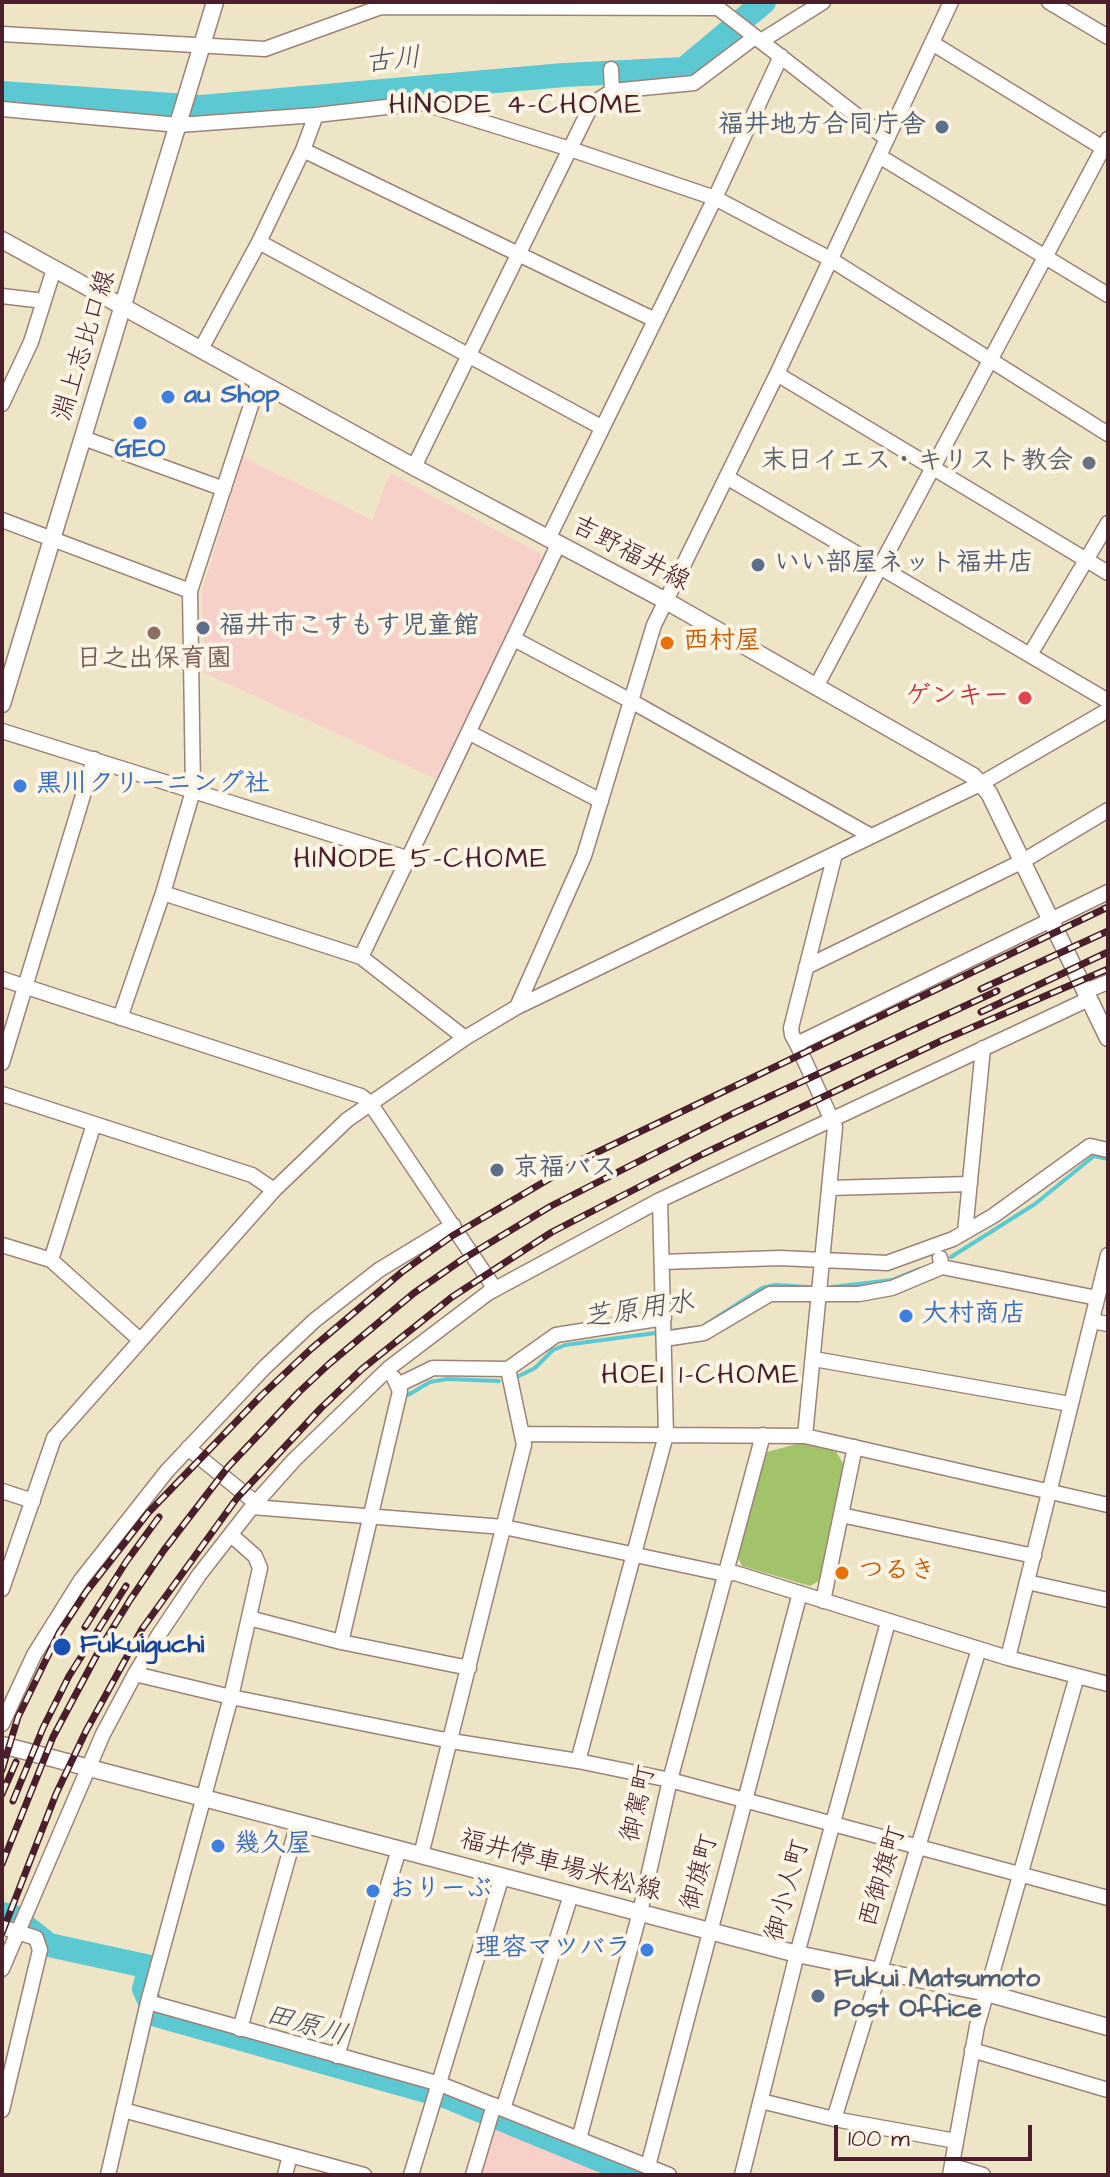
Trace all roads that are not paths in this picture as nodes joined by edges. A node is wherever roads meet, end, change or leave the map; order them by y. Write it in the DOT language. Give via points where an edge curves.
graph roads {
  1 [pos="215,2"];
  2 [pos="823,2"];
  3 [pos="951,2"];
  4 [pos="1049,2"];
  5 [pos="1071,7"];
  6 [pos="721,9"];
  7 [pos="2,34"];
  8 [pos="755,37"];
  9 [pos="1108,37"];
  10 [pos="932,43"];
  11 [pos="202,45"];
  12 [pos="781,56"];
  13 [pos="2,109"];
  14 [pos="183,114"];
  15 [pos="316,115"];
  16 [pos="887,139"];
  17 [pos="1106,146"];
  18 [pos="570,149"];
  19 [pos="303,150"];
  20 [pos="879,156"];
  21 [pos="715,198"];
  22 [pos="2,240"];
  23 [pos="259,242"];
  24 [pos="520,254"];
  25 [pos="1045,257"];
  26 [pos="830,259"];
  27 [pos="54,269"];
  28 [pos="1108,295"];
  29 [pos="2,296"];
  30 [pos="44,301"];
  31 [pos="123,306"];
  32 [pos="655,320"];
  33 [pos="201,349"];
  34 [pos="468,355"];
  35 [pos="990,360"];
  36 [pos="777,374"];
  37 [pos="259,381"];
  38 [pos="2,404"];
  39 [pos="601,427"];
  40 [pos="1108,434"];
  41 [pos="83,438"];
  42 [pos="414,467"];
  43 [pos="933,468"];
  44 [pos="728,478"];
  45 [pos="224,489"];
  46 [pos="2,520"];
  47 [pos="1108,523"];
  48 [pos="54,538"];
  49 [pos="553,542"];
  50 [pos="1086,560"];
  51 [pos="880,566"];
  52 [pos="1108,573"];
  53 [pos="190,591"];
  54 [pos="668,602"];
  55 [pos="514,639"];
  56 [pos="1031,653"];
  57 [pos="817,685"];
  58 [pos="631,701"];
  59 [pos="1108,701"];
  60 [pos="2,704"];
  61 [pos="1108,710"];
  62 [pos="2,731"];
  63 [pos="470,733"];
  64 [pos="94,759"];
  65 [pos="982,783"];
  66 [pos="193,791"];
  67 [pos="601,801"];
  68 [pos="1108,810"];
  69 [pos="871,836"];
  70 [pos="835,854"];
  71 [pos="410,859"];
  72 [pos="1023,861"];
  73 [pos="1108,892"];
  74 [pos="163,893"];
  75 [pos="1052,919"];
  76 [pos="361,957"];
  77 [pos="806,967"];
  78 [pos="2,979"];
  79 [pos="1108,982"];
  80 [pos="25,987"];
  81 [pos="1087,995"];
  82 [pos="517,1007"];
  83 [pos="120,1018"];
  84 [pos="465,1038"];
  85 [pos="1108,1038"];
  86 [pos="797,1044"];
  87 [pos="983,1048"];
  88 [pos="2,1063"];
  89 [pos="2,1094"];
  90 [pos="370,1103"];
  91 [pos="833,1120"];
  92 [pos="94,1124"];
  93 [pos="1108,1150"];
  94 [pos="970,1184"];
  95 [pos="829,1188"];
  96 [pos="274,1190"];
  97 [pos="660,1200"];
  98 [pos="453,1225"];
  99 [pos="965,1232"];
  100 [pos="2,1245"];
  101 [pos="937,1245"];
  102 [pos="1108,1255"];
  103 [pos="51,1260"];
  104 [pos="823,1261"];
  105 [pos="662,1262"];
  106 [pos="942,1267"];
  107 [pos="495,1289"];
  108 [pos="820,1296"];
  109 [pos="1097,1298"];
  110 [pos="664,1318"];
  111 [pos="1092,1321"];
  112 [pos="1108,1324"];
  113 [pos="664,1339"];
  114 [pos="140,1340"];
  115 [pos="814,1359"];
  116 [pos="389,1368"];
  117 [pos="508,1369"];
  118 [pos="398,1385"];
  119 [pos="1070,1404"];
  120 [pos="522,1434"];
  121 [pos="666,1435"];
  122 [pos="763,1435"];
  123 [pos="805,1436"];
  124 [pos="855,1447"];
  125 [pos="188,1448"];
  126 [pos="2,1491"];
  127 [pos="1049,1492"];
  128 [pos="33,1501"];
  129 [pos="254,1505"];
  130 [pos="1108,1505"];
  131 [pos="841,1515"];
  132 [pos="369,1517"];
  133 [pos="504,1527"];
  134 [pos="231,1535"];
  135 [pos="633,1555"];
  136 [pos="1034,1556"];
  137 [pos="725,1574"];
  138 [pos="1027,1582"];
  139 [pos="2,1589"];
  140 [pos="800,1593"];
  141 [pos="1108,1600"];
  142 [pos="823,1601"];
  143 [pos="249,1618"];
  144 [pos="888,1622"];
  145 [pos="341,1642"];
  146 [pos="979,1649"];
  147 [pos="1008,1658"];
  148 [pos="469,1668"];
  149 [pos="135,1674"];
  150 [pos="1077,1676"];
  151 [pos="1108,1684"];
  152 [pos="231,1697"];
  153 [pos="2,1724"];
  154 [pos="451,1741"];
  155 [pos="2,1745"];
  156 [pos="578,1761"];
  157 [pos="88,1767"];
  158 [pos="670,1780"];
  159 [pos="206,1798"];
  160 [pos="745,1800"];
  161 [pos="298,1823"];
  162 [pos="833,1823"];
  163 [pos="918,1847"];
  164 [pos="399,1849"];
  165 [pos="421,1855"];
  166 [pos="1020,1875"];
  167 [pos="502,1876"];
  168 [pos="571,1895"];
  169 [pos="1108,1898"];
  170 [pos="640,1912"];
  171 [pos="10,1929"];
  172 [pos="711,1931"];
  173 [pos="797,1954"];
  174 [pos="2,1969"];
  175 [pos="880,1971"];
  176 [pos="987,1993"];
  177 [pos="148,2002"];
  178 [pos="1108,2027"];
  179 [pos="240,2029"];
  180 [pos="972,2050"];
  181 [pos="337,2056"];
  182 [pos="440,2084"];
  183 [pos="1108,2090"];
  184 [pos="761,2101"];
  185 [pos="498,2107"];
  186 [pos="2,2110"];
  187 [pos="123,2110"];
  188 [pos="834,2119"];
  189 [pos="579,2139"];
  190 [pos="956,2141"];
  191 [pos="290,2155"];
  192 [pos="648,2166"];
  193 [pos="951,2170"];
  194 [pos="108,2175"];
  195 [pos="285,2175"];
  196 [pos="364,2175"];
  197 [pos="411,2175"];
  198 [pos="473,2175"];
  199 [pos="669,2175"];
  200 [pos="742,2175"];
  201 [pos="983,2175"];
  1 -- 11 [label="main road, 淵上志比口線"];
  2 -- 8 [label="street"];
  3 -- 10 [label="street"];
  4 -- 5 [label="street"];
  5 -- 9 [label="street"];
  6 -- 8 [label="street"];
  6 -- 11 [label="street" via="381,7 265,49"];
  7 -- 11 [label="street"];
  8 -- 12 [label="street"];
  8 -- 18 [label="street" via="694,83 612,81 592,104"];
  10 -- 16 [label="street"];
  10 -- 17 [label="street"];
  11 -- 14 [label="main road, 淵上志比口線"];
  12 -- 16 [label="street"];
  12 -- 21 [label="street"];
  13 -- 14 [label="street"];
  14 -- 15 [label="street"];
  14 -- 31 [label="main road, 淵上志比口線"];
  15 -- 18 [label="street" via="422,103"];
  15 -- 19 [label="street"];
  16 -- 20 [label="street"];
  17 -- 25 [label="street"];
  18 -- 21 [label="street"];
  18 -- 24 [label="street"];
  19 -- 23 [label="street"];
  19 -- 24 [label="street"];
  20 -- 25 [label="street"];
  20 -- 26 [label="street"];
  21 -- 26 [label="street"];
  21 -- 32 [label="street"];
  22 -- 27 [label="main road, 吉野福井線"];
  23 -- 33 [label="street"];
  23 -- 34 [label="street"];
  24 -- 32 [label="street"];
  24 -- 34 [label="street"];
  25 -- 28 [label="street"];
  25 -- 35 [label="street"];
  26 -- 35 [label="street"];
  26 -- 36 [label="street"];
  27 -- 30 [label="street"];
  27 -- 31 [label="main road, 吉野福井線"];
  29 -- 30 [label="street"];
  30 -- 38 [label="street"];
  31 -- 33 [label="main road, 吉野福井線"];
  31 -- 41 [label="main road, 淵上志比口線"];
  32 -- 39 [label="street"];
  33 -- 37 [label="main road, 吉野福井線"];
  34 -- 39 [label="street"];
  34 -- 42 [label="street"];
  35 -- 40 [label="street"];
  35 -- 43 [label="street"];
  36 -- 43 [label="street"];
  36 -- 44 [label="street"];
  37 -- 42 [label="main road, 吉野福井線"];
  37 -- 45 [label="street"];
  39 -- 49 [label="street"];
  41 -- 45 [label="street"];
  41 -- 48 [label="main road, 淵上志比口線"];
  42 -- 49 [label="main road, 吉野福井線"];
  43 -- 50 [label="street"];
  43 -- 51 [label="street"];
  44 -- 51 [label="street"];
  44 -- 54 [label="street"];
  45 -- 53 [label="street"];
  46 -- 48 [label="street"];
  47 -- 50 [label="street"];
  48 -- 53 [label="street"];
  48 -- 60 [label="main road, 淵上志比口線"];
  49 -- 54 [label="main road, 吉野福井線"];
  49 -- 55 [label="street"];
  50 -- 52 [label="street"];
  50 -- 56 [label="street"];
  51 -- 56 [label="street"];
  51 -- 57 [label="street"];
  53 -- 66 [label="street"];
  54 -- 57 [label="main road, 吉野福井線"];
  54 -- 58 [label="street" via="654,625"];
  55 -- 58 [label="street"];
  55 -- 63 [label="street"];
  56 -- 59 [label="street"];
  57 -- 65 [label="main road, 吉野福井線"];
  58 -- 67 [label="street"];
  58 -- 69 [label="street"];
  61 -- 65 [label="street"];
  62 -- 64 [label="street"];
  63 -- 67 [label="street"];
  63 -- 71 [label="street"];
  64 -- 66 [label="street"];
  64 -- 80 [label="street"];
  65 -- 69 [label="street"];
  65 -- 72 [label="main road"];
  66 -- 71 [label="street"];
  66 -- 74 [label="street"];
  67 -- 82 [label="street" via="584,856"];
  68 -- 72 [label="street"];
  69 -- 70 [label="street"];
  70 -- 77 [label="street"];
  70 -- 82 [label="street"];
  71 -- 76 [label="street"];
  72 -- 75 [label="main road"];
  72 -- 77 [label="street"];
  73 -- 75 [label="street"];
  74 -- 76 [label="street"];
  74 -- 83 [label="street"];
  75 -- 81 [label="main road"];
  75 -- 86 [label="street"];
  76 -- 84 [label="street"];
  77 -- 86 [label="street" via="791,1028"];
  78 -- 80 [label="street"];
  79 -- 81 [label="street"];
  80 -- 83 [label="street"];
  80 -- 88 [label="street"];
  81 -- 85 [label="main road"];
  81 -- 87 [label="street"];
  82 -- 84 [label="street"];
  83 -- 90 [label="street" via="350,1091"];
  84 -- 90 [label="street"];
  86 -- 91 [label="street"];
  87 -- 91 [label="street"];
  87 -- 94 [label="street"];
  89 -- 92 [label="street"];
  90 -- 96 [label="street"];
  90 -- 98 [label="street"];
  91 -- 95 [label="street"];
  91 -- 97 [label="street"];
  92 -- 96 [label="street" via="252,1175"];
  92 -- 103 [label="street"];
  93 -- 99 [label="street" via="1090,1146"];
  94 -- 95 [label="street"];
  94 -- 99 [label="street"];
  95 -- 104 [label="street"];
  96 -- 114 [label="street"];
  97 -- 105 [label="street"];
  97 -- 107 [label="street"];
  98 -- 107 [label="street"];
  98 -- 125 [label="street" via="330,1307"];
  99 -- 101 [label="street"];
  100 -- 103 [label="street"];
  101 -- 104 [label="street" via="887,1263"];
  101 -- 106 [label="street"];
  102 -- 109 [label="street"];
  103 -- 114 [label="street"];
  104 -- 105 [label="street"];
  104 -- 108 [label="street"];
  105 -- 110 [label="street"];
  106 -- 108 [label="street" via="892,1288"];
  106 -- 109 [label="street"];
  107 -- 116 [label="street"];
  108 -- 113 [label="street" via="770,1294 704,1333"];
  108 -- 115 [label="street"];
  109 -- 111 [label="street"];
  110 -- 113 [label="street"];
  110 -- 117 [label="street" via="556,1335"];
  111 -- 112 [label="street"];
  111 -- 119 [label="street"];
  113 -- 121 [label="street"];
  114 -- 128 [label="street" via="54,1438"];
  115 -- 119 [label="street"];
  115 -- 123 [label="street"];
  116 -- 118 [label="street"];
  116 -- 129 [label="street"];
  117 -- 118 [label="street" via="433,1368"];
  117 -- 120 [label="street"];
  118 -- 132 [label="street"];
  119 -- 127 [label="street"];
  120 -- 121 [label="street"];
  120 -- 133 [label="street" via="524,1449"];
  121 -- 122 [label="street"];
  121 -- 135 [label="street"];
  122 -- 123 [label="street"];
  122 -- 137 [label="street, 御駕町"];
  123 -- 124 [label="street"];
  124 -- 127 [label="street"];
  124 -- 131 [label="street"];
  125 -- 129 [label="street"];
  125 -- 153 [label="street" via="84,1576 34,1655"];
  126 -- 128 [label="street"];
  127 -- 130 [label="street"];
  127 -- 136 [label="street"];
  128 -- 139 [label="street"];
  129 -- 132 [label="street"];
  129 -- 134 [label="street"];
  131 -- 136 [label="street"];
  131 -- 142 [label="street"];
  132 -- 133 [label="street"];
  132 -- 145 [label="street"];
  133 -- 135 [label="street"];
  133 -- 148 [label="street"];
  134 -- 143 [label="street" via="255,1556 260,1568"];
  134 -- 149 [label="street"];
  135 -- 137 [label="street"];
  135 -- 156 [label="street"];
  136 -- 138 [label="street"];
  137 -- 140 [label="street"];
  137 -- 158 [label="street, 御駕町"];
  138 -- 141 [label="street"];
  138 -- 147 [label="street"];
  140 -- 142 [label="street"];
  140 -- 160 [label="street, 御旗町"];
  142 -- 144 [label="street"];
  143 -- 145 [label="street"];
  143 -- 152 [label="street"];
  144 -- 146 [label="street"];
  144 -- 162 [label="street, 御小人町"];
  145 -- 148 [label="street"];
  146 -- 147 [label="street"];
  146 -- 163 [label="street, 西御旗町"];
  147 -- 150 [label="street"];
  148 -- 154 [label="street"];
  149 -- 152 [label="street"];
  149 -- 157 [label="street"];
  150 -- 151 [label="street"];
  150 -- 166 [label="street"];
  152 -- 154 [label="street"];
  152 -- 159 [label="street"];
  154 -- 156 [label="street"];
  154 -- 165 [label="street"];
  155 -- 157 [label="main road, 福井停車場米松線"];
  156 -- 158 [label="street"];
  157 -- 159 [label="main road, 福井停車場米松線"];
  157 -- 171 [label="street"];
  158 -- 160 [label="street"];
  158 -- 170 [label="street, 御駕町"];
  159 -- 161 [label="main road, 福井停車場米松線"];
  159 -- 177 [label="street"];
  160 -- 162 [label="street"];
  160 -- 172 [label="street, 御旗町"];
  161 -- 164 [label="main road, 福井停車場米松線"];
  161 -- 179 [label="street"];
  162 -- 163 [label="street"];
  162 -- 173 [label="street, 御小人町"];
  163 -- 166 [label="street"];
  163 -- 175 [label="street, 西御旗町"];
  164 -- 165 [label="main road, 福井停車場米松線"];
  164 -- 181 [label="street"];
  165 -- 167 [label="main road, 福井停車場米松線"];
  166 -- 169 [label="street"];
  166 -- 176 [label="street"];
  167 -- 168 [label="main road, 福井停車場米松線"];
  167 -- 182 [label="street"];
  168 -- 170 [label="main road, 福井停車場米松線"];
  168 -- 185 [label="street"];
  170 -- 172 [label="main road, 福井停車場米松線"];
  170 -- 189 [label="street, 御駕町"];
  171 -- 174 [label="street"];
  171 -- 186 [label="street" via="36,1938 40,1950"];
  172 -- 173 [label="main road, 福井停車場米松線"];
  172 -- 192 [label="street, 御旗町"];
  173 -- 175 [label="main road, 福井停車場米松線"];
  173 -- 184 [label="street, 御小人町"];
  175 -- 176 [label="main road, 福井停車場米松線"];
  175 -- 188 [label="street, 西御旗町"];
  176 -- 178 [label="main road, 福井停車場米松線"];
  176 -- 180 [label="street"];
  177 -- 179 [label="street"];
  177 -- 187 [label="street"];
  179 -- 181 [label="street"];
  180 -- 183 [label="street"];
  180 -- 190 [label="street"];
  181 -- 182 [label="street"];
  182 -- 185 [label="street"];
  182 -- 197 [label="street"];
  184 -- 188 [label="street"];
  184 -- 200 [label="street, 御小人町"];
  185 -- 189 [label="street"];
  185 -- 198 [label="street"];
  187 -- 191 [label="street"];
  187 -- 194 [label="street"];
  188 -- 190 [label="street"];
  189 -- 192 [label="street"];
  190 -- 193 [label="street"];
  191 -- 195 [label="street"];
  191 -- 196 [label="street"];
  192 -- 199 [label="street"];
  193 -- 201 [label="street"];
}
